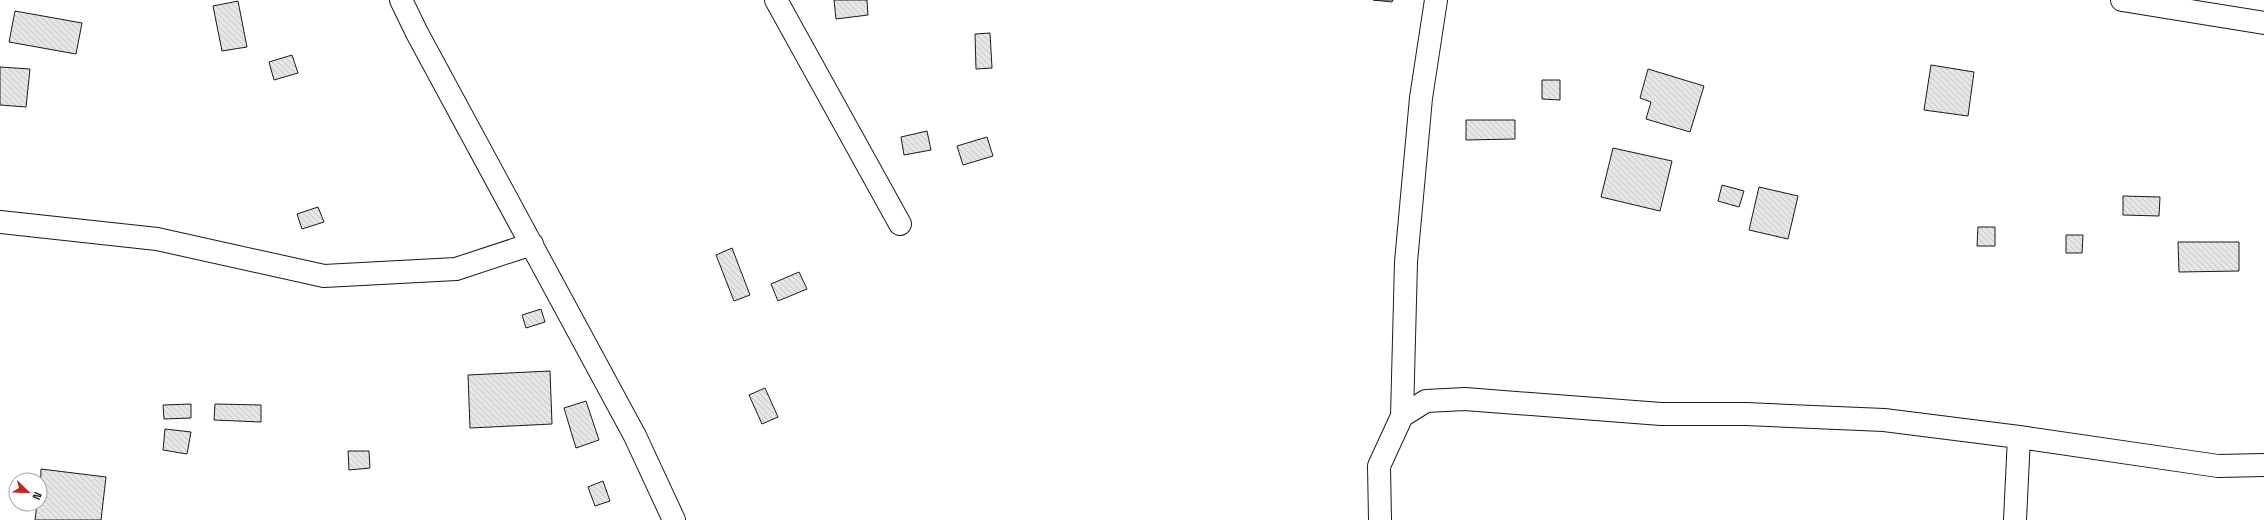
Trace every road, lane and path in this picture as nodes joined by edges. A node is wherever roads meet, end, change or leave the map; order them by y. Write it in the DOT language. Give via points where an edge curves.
graph roads {
  1 [pos="401,0"];
  2 [pos="776,0"];
  3 [pos="1436,0"];
  4 [pos="2122,0"];
  5 [pos="2264,23"];
  6 [pos="0,222"];
  7 [pos="900,224"];
  8 [pos="532,244"];
  9 [pos="1402,416"];
  10 [pos="2019,437"];
  11 [pos="2264,465"];
  12 [pos="674,520"];
  13 [pos="1380,520"];
  14 [pos="2014,520"];
  1 -- 8 [label="street"];
  2 -- 7 [label="street"];
  3 -- 9 [label="street" via="1421,98 1406,262"];
  4 -- 5 [label="street"];
  6 -- 8 [label="street" via="157,239 324,276 456,269"];
  8 -- 12 [label="street" via="635,436"];
  9 -- 10 [label="street" via="1426,401 1465,399 1661,414 1746,414 1884,420"];
  9 -- 13 [label="street" via="1379,466"];
  10 -- 11 [label="street" via="2218,466"];
  10 -- 14 [label="street"];
}
